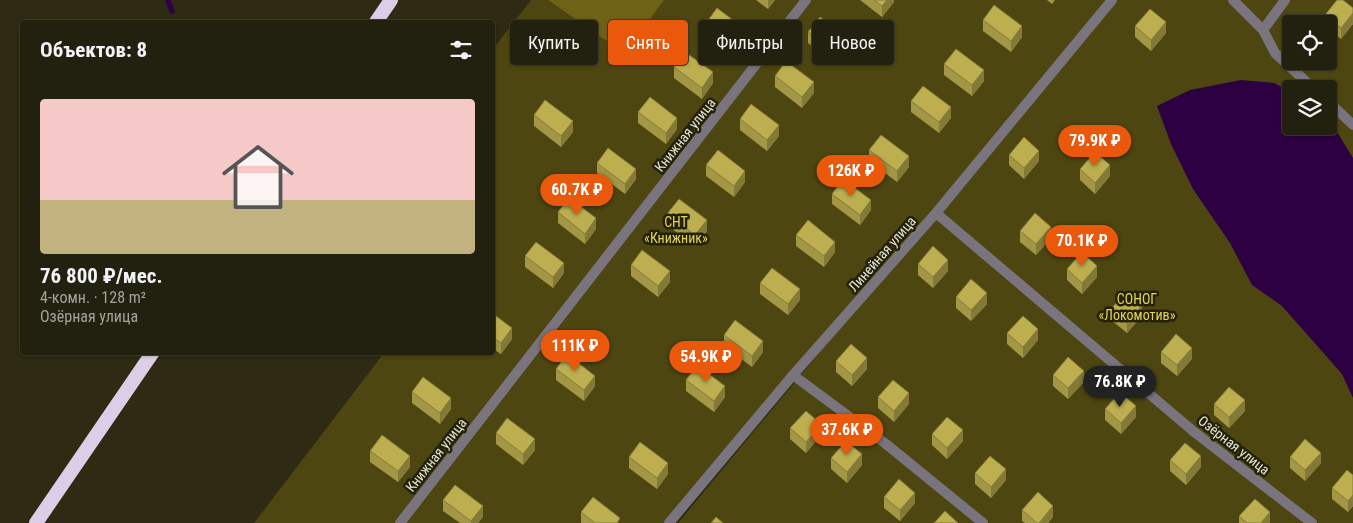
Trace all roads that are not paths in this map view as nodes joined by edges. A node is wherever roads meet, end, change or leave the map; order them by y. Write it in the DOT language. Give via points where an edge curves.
graph roads {
  1 [pos="391,0"];
  2 [pos="806,0"];
  3 [pos="1112,0"];
  4 [pos="1233,0"];
  5 [pos="1285,0"];
  6 [pos="377,20"];
  7 [pos="1263,30"];
  8 [pos="1304,80"];
  9 [pos="1337,110"];
  10 [pos="1353,125"];
  11 [pos="936,213"];
  12 [pos="151,355"];
  13 [pos="793,375"];
  14 [pos="36,523"];
  15 [pos="400,523"];
  16 [pos="669,523"];
  17 [pos="983,523"];
  18 [pos="1312,523"];
  1 -- 6 [label="highway"];
  2 -- 15 [label="street, Книжная улица"];
  3 -- 11 [label="street, Линейная улица"];
  4 -- 7 [label="street"];
  5 -- 7 [label="street"];
  7 -- 8 [label="street" via="1275,53"];
  9 -- 10 [label="street"];
  11 -- 13 [label="street, Линейная улица"];
  11 -- 18 [label="street, Озёрная улица" via="1194,431"];
  12 -- 14 [label="highway"];
  13 -- 16 [label="street, Линейная улица"];
  13 -- 17 [label="street" via="886,444"];
}
